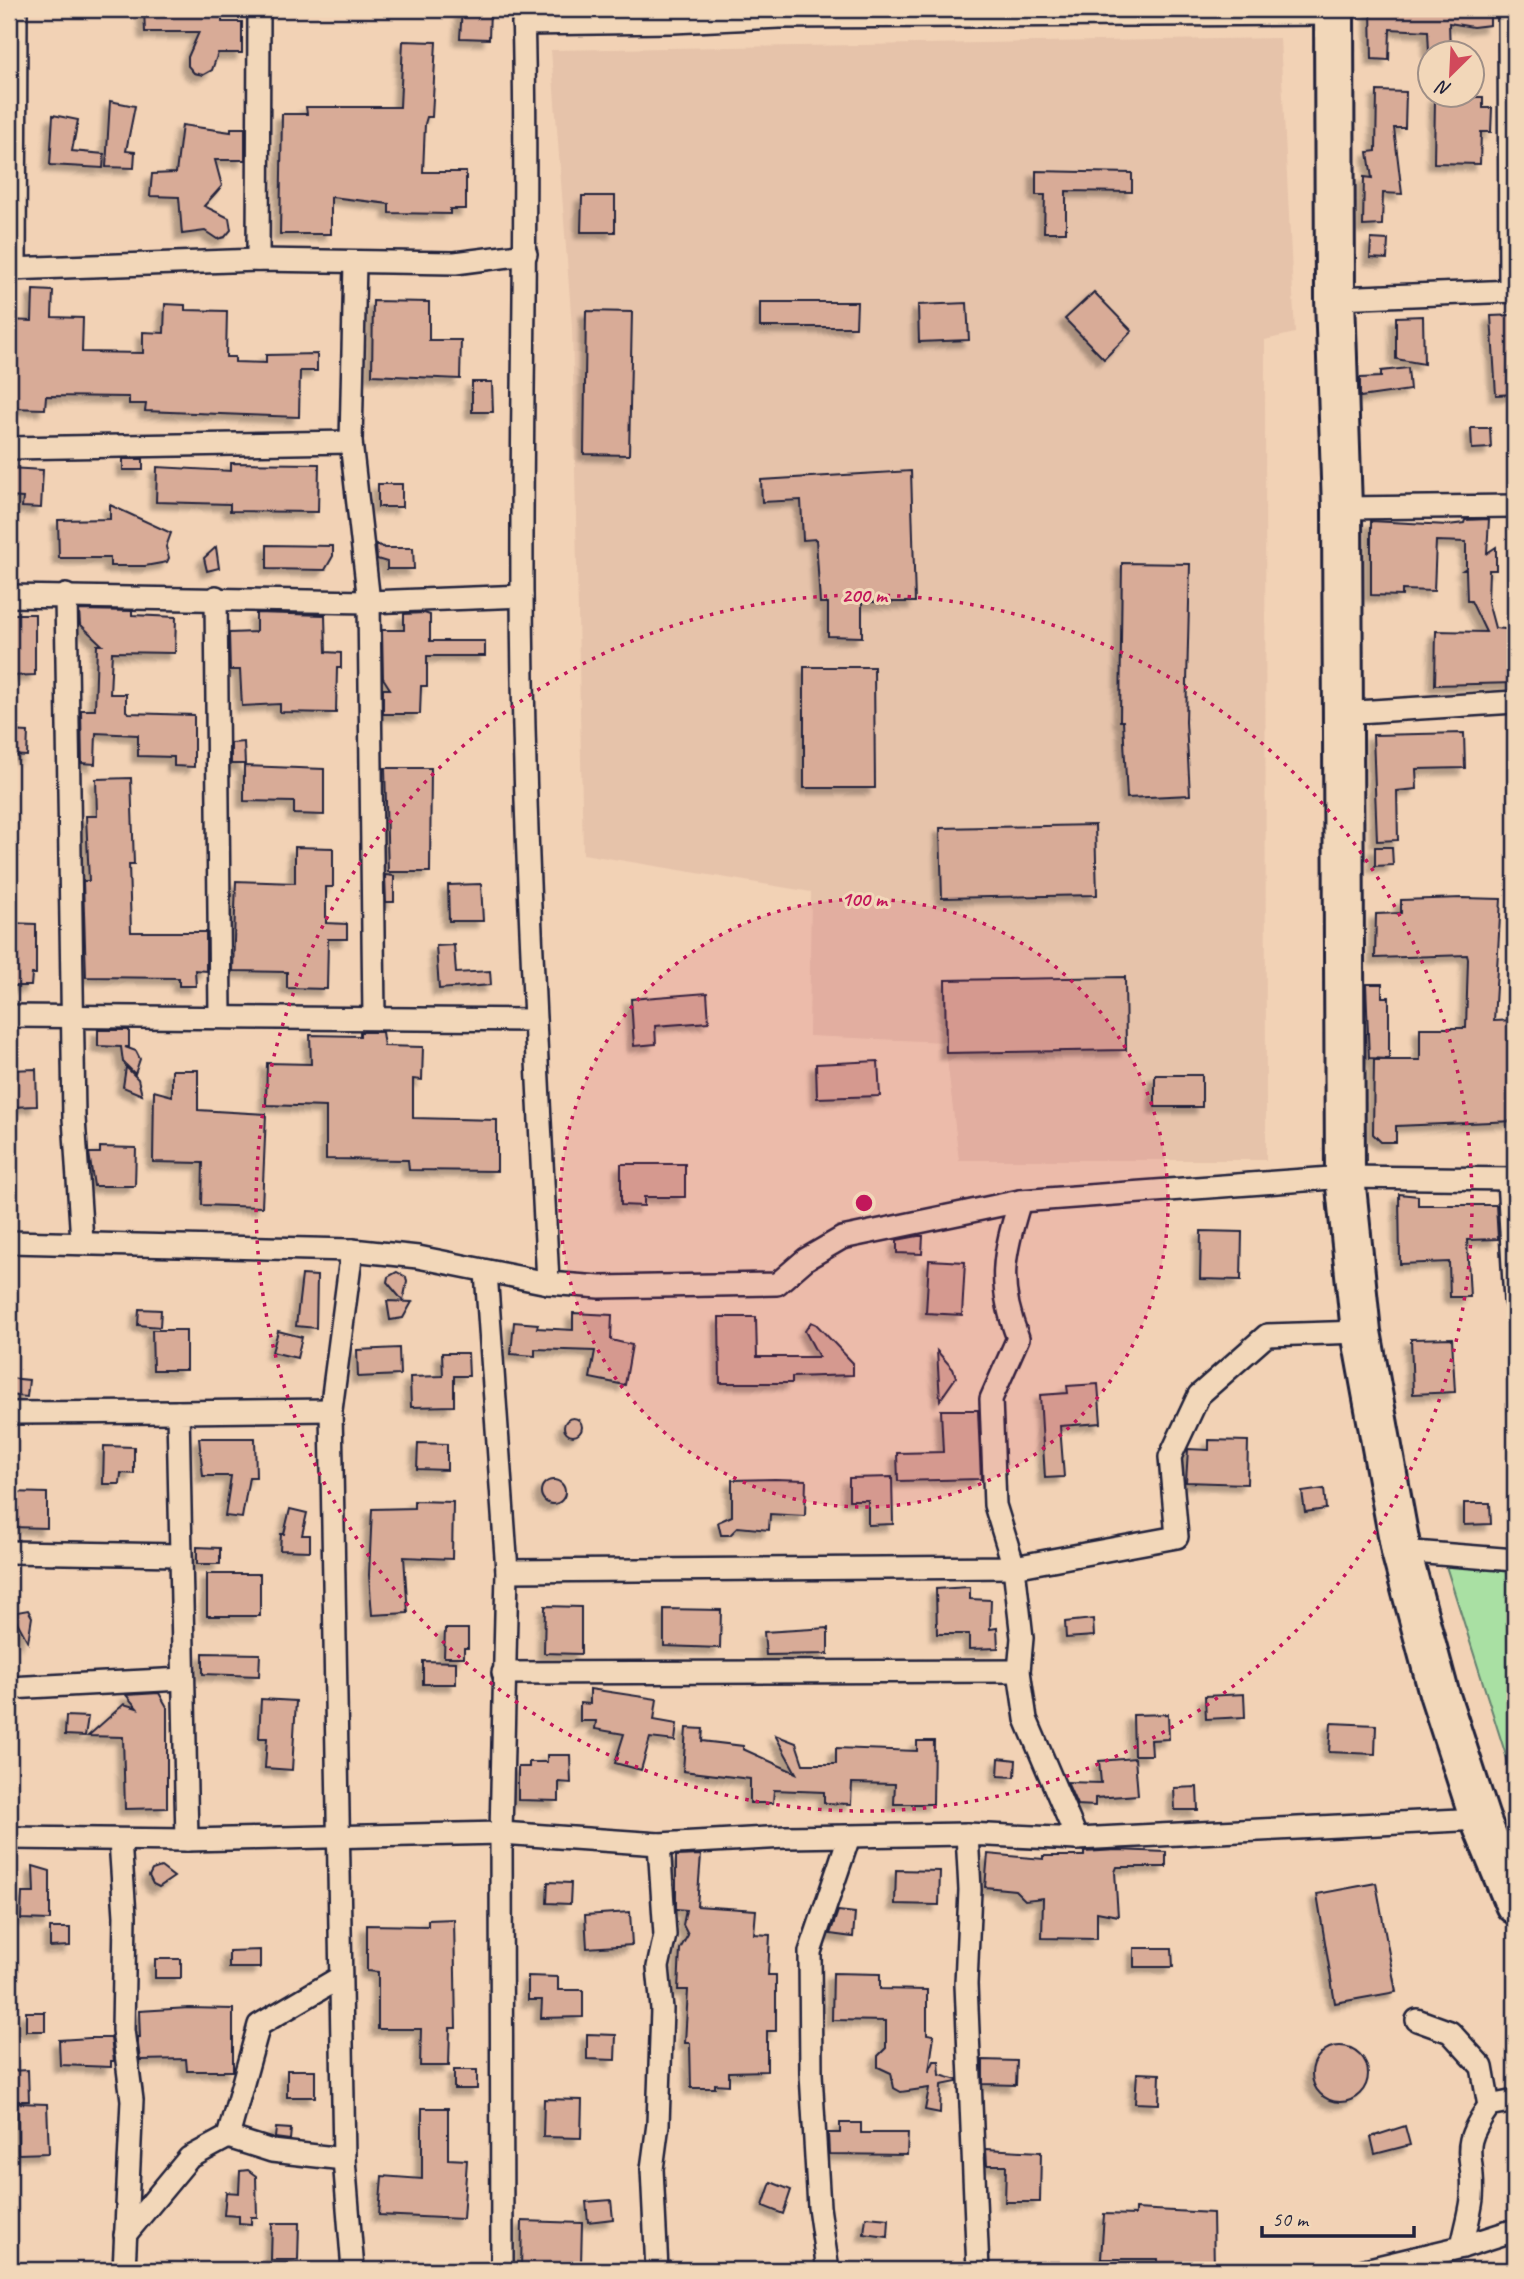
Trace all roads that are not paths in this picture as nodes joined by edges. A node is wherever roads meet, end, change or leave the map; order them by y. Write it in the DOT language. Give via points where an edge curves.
graph roads {
  1 [pos="16,9"];
  2 [pos="258,9"];
  3 [pos="1509,9"];
  4 [pos="1334,12"];
  5 [pos="779,13"];
  6 [pos="672,15"];
  7 [pos="523,16"];
  8 [pos="526,254"];
  9 [pos="258,260"];
  10 [pos="355,262"];
  11 [pos="12,269"];
  12 [pos="1513,291"];
  13 [pos="1335,298"];
  14 [pos="351,442"];
  15 [pos="9,448"];
  16 [pos="1515,506"];
  17 [pos="1342,508"];
  18 [pos="66,595"];
  19 [pos="9,596"];
  20 [pos="522,596"];
  21 [pos="216,597"];
  22 [pos="369,601"];
  23 [pos="1515,702"];
  24 [pos="1341,713"];
  25 [pos="9,1016"];
  26 [pos="220,1016"];
  27 [pos="74,1017"];
  28 [pos="374,1017"];
  29 [pos="536,1020"];
  30 [pos="1345,1177"];
  31 [pos="1512,1179"];
  32 [pos="1020,1201"];
  33 [pos="82,1241"];
  34 [pos="9,1242"];
  35 [pos="352,1250"];
  36 [pos="486,1272"];
  37 [pos="548,1283"];
  38 [pos="1515,1301"];
  39 [pos="1361,1332"];
  40 [pos="331,1410"];
  41 [pos="178,1412"];
  42 [pos="9,1413"];
  43 [pos="1401,1551"];
  44 [pos="9,1552"];
  45 [pos="178,1555"];
  46 [pos="1515,1560"];
  47 [pos="1014,1567"];
  48 [pos="507,1571"];
  49 [pos="1019,1671"];
  50 [pos="503,1673"];
  51 [pos="183,1679"];
  52 [pos="9,1688"];
  53 [pos="1480,1819"];
  54 [pos="501,1833"];
  55 [pos="967,1834"];
  56 [pos="338,1836"];
  57 [pos="849,1837"];
  58 [pos="9,1838"];
  59 [pos="1077,1839"];
  60 [pos="120,1840"];
  61 [pos="187,1840"];
  62 [pos="659,1844"];
  63 [pos="1515,1903"];
  64 [pos="340,1978"];
  65 [pos="1417,2020"];
  66 [pos="1515,2101"];
  67 [pos="1489,2106"];
  68 [pos="228,2137"];
  69 [pos="344,2159"];
  70 [pos="1515,2230"];
  71 [pos="125,2235"];
  72 [pos="1462,2247"];
  73 [pos="124,2270"];
  74 [pos="353,2270"];
  75 [pos="502,2270"];
  76 [pos="657,2270"];
  77 [pos="828,2270"];
  78 [pos="978,2270"];
  79 [pos="1365,2270"];
  1 -- 11 [label="street"];
  2 -- 9 [label="street"];
  3 -- 12 [label="street"];
  4 -- 5 [label="street"];
  4 -- 13 [label="highway"];
  5 -- 6 [label="street"];
  6 -- 7 [label="street"];
  7 -- 8 [label="street"];
  8 -- 10 [label="street" via="455,262"];
  8 -- 20 [label="street"];
  9 -- 10 [label="street"];
  9 -- 11 [label="street"];
  10 -- 14 [label="street"];
  12 -- 13 [label="street"];
  13 -- 17 [label="highway"];
  14 -- 15 [label="street"];
  14 -- 22 [label="street"];
  16 -- 17 [label="street"];
  17 -- 24 [label="highway"];
  18 -- 19 [label="street"];
  18 -- 21 [label="street"];
  18 -- 27 [label="street"];
  20 -- 22 [label="street"];
  20 -- 29 [label="street"];
  21 -- 22 [label="street"];
  21 -- 26 [label="street"];
  22 -- 28 [label="street"];
  23 -- 24 [label="street"];
  24 -- 30 [label="highway"];
  25 -- 27 [label="street"];
  26 -- 27 [label="street"];
  26 -- 28 [label="street"];
  27 -- 33 [label="street" via="74,1118"];
  28 -- 29 [label="street"];
  29 -- 37 [label="street"];
  30 -- 31 [label="street"];
  30 -- 32 [label="street"];
  30 -- 39 [label="highway"];
  31 -- 38 [label="street"];
  32 -- 37 [label="street" via="842,1238 806,1259 777,1284"];
  32 -- 47 [label="street" via="1004,1250 1005,1306 1018,1338 991,1399 995,1505"];
  33 -- 34 [label="street"];
  33 -- 35 [label="street"];
  35 -- 36 [label="street" via="418,1256"];
  35 -- 40 [label="street"];
  36 -- 37 [label="street"];
  36 -- 48 [label="street"];
  39 -- 43 [label="highway"];
  39 -- 47 [label="street" via="1267,1335 1199,1395 1170,1457 1177,1537"];
  40 -- 41 [label="street"];
  40 -- 56 [label="street"];
  41 -- 42 [label="street"];
  41 -- 45 [label="street"];
  43 -- 46 [label="street"];
  43 -- 53 [label="highway" via="1439,1693"];
  44 -- 45 [label="street"];
  45 -- 51 [label="street"];
  47 -- 48 [label="street"];
  47 -- 49 [label="street" via="1022,1638"];
  48 -- 50 [label="street"];
  49 -- 50 [label="street"];
  49 -- 59 [label="street" via="1026,1719"];
  50 -- 54 [label="street"];
  51 -- 52 [label="street"];
  51 -- 61 [label="street"];
  53 -- 59 [label="street"];
  53 -- 63 [label="highway"];
  54 -- 56 [label="street"];
  54 -- 62 [label="street"];
  54 -- 75 [label="street"];
  55 -- 57 [label="street"];
  55 -- 59 [label="street"];
  55 -- 78 [label="street" via="966,1984"];
  56 -- 61 [label="street"];
  56 -- 64 [label="street"];
  57 -- 62 [label="street"];
  57 -- 77 [label="street" via="810,1952 813,2101"];
  58 -- 60 [label="street"];
  60 -- 61 [label="street"];
  60 -- 71 [label="street" via="125,1916 123,2030 132,2099"];
  62 -- 76 [label="street" via="665,1935 658,1967 662,2009 652,2169"];
  64 -- 68 [label="street" via="259,2025"];
  64 -- 69 [label="street"];
  65 -- 67 [label="street" via="1450,2032 1482,2067"];
  66 -- 67 [label="street"];
  67 -- 72 [label="street" via="1473,2129 1467,2154 1472,2197"];
  68 -- 69 [label="street" via="272,2151"];
  68 -- 71 [label="street" via="189,2158"];
  69 -- 74 [label="street"];
  70 -- 72 [label="street"];
  71 -- 73 [label="street"];
  72 -- 79 [label="street"];
}
